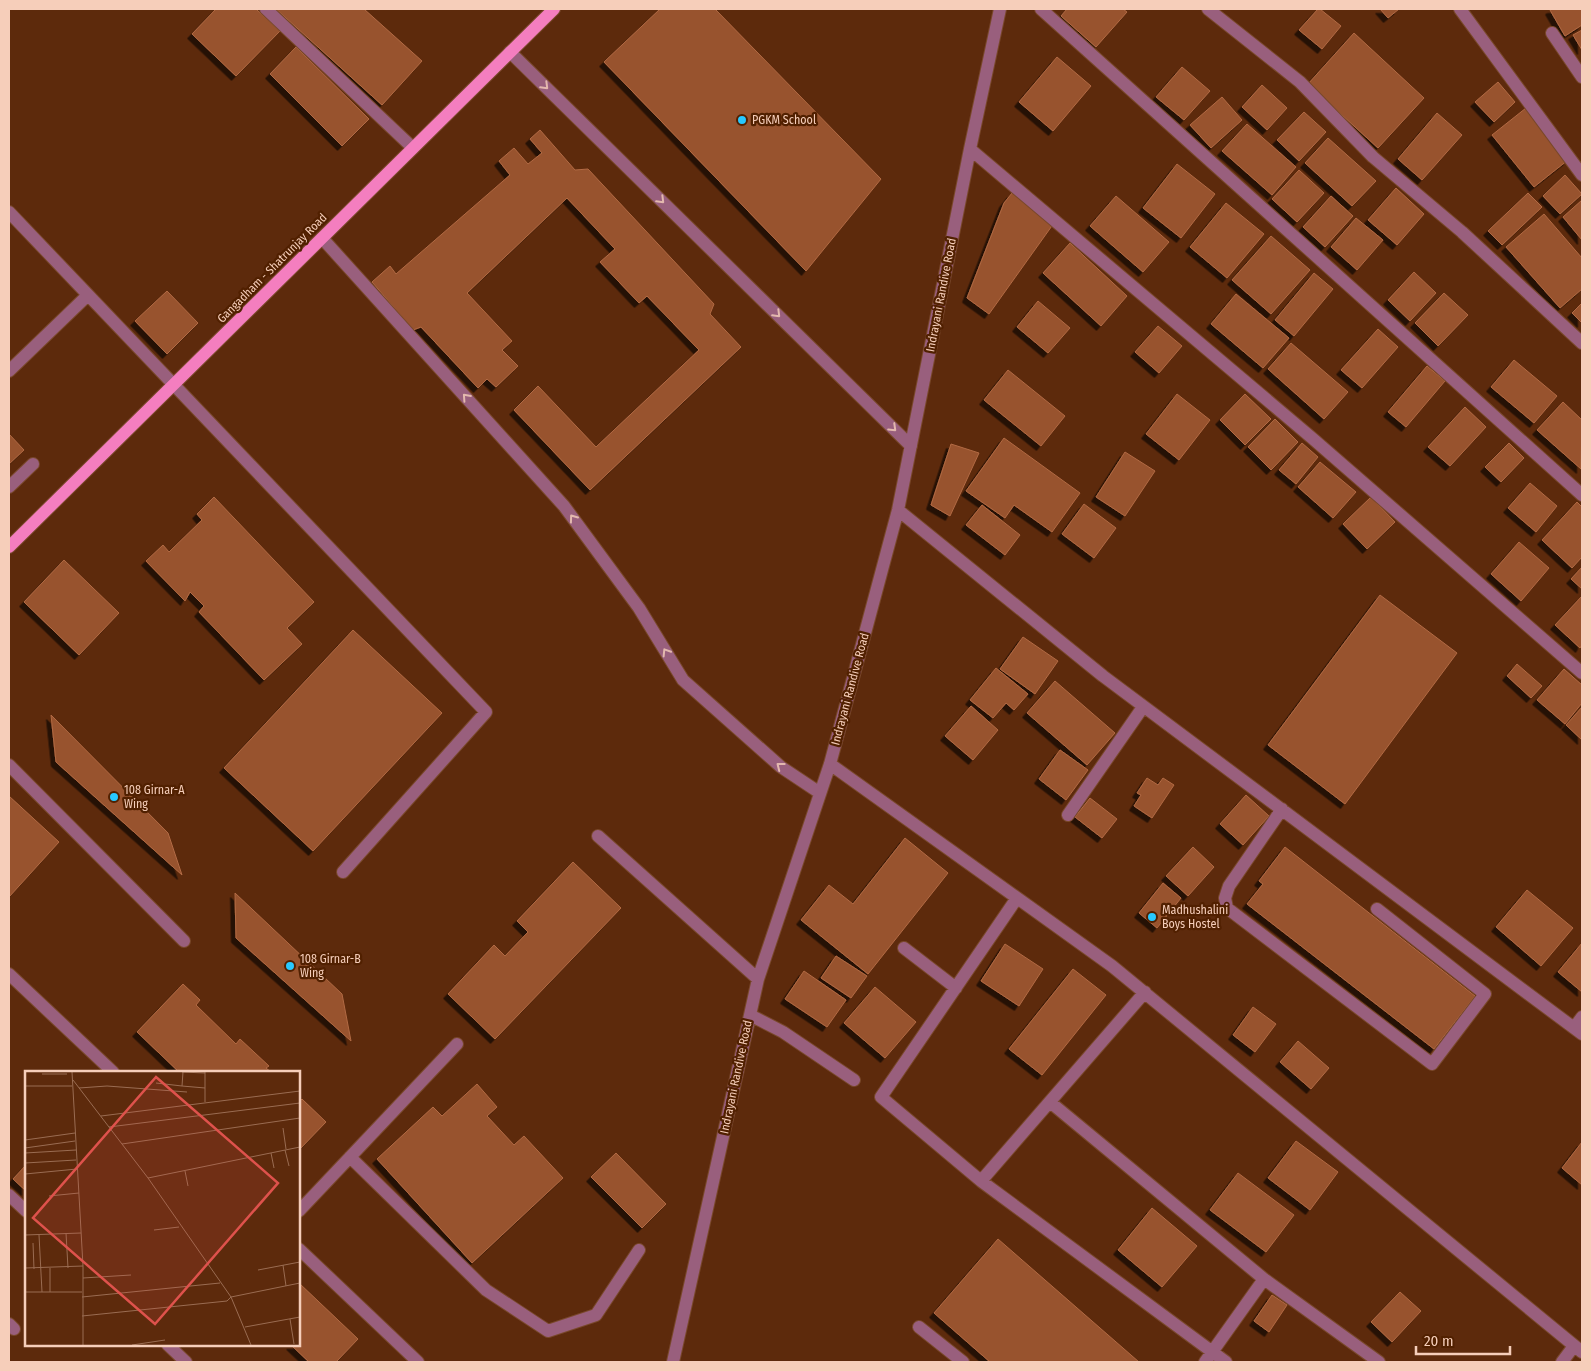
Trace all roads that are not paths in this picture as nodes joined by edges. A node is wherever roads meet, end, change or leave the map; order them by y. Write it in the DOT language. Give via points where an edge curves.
graph roads {
  1 [pos="266,9"];
  2 [pos="554,9"];
  3 [pos="1000,9"];
  4 [pos="1042,9"];
  5 [pos="1208,9"];
  6 [pos="1460,9"];
  7 [pos="1552,33"];
  8 [pos="510,52"];
  9 [pos="1582,77"];
  10 [pos="413,148"];
  11 [pos="970,149"];
  12 [pos="1582,175"];
  13 [pos="9,212"];
  14 [pos="322,238"];
  15 [pos="88,295"];
  16 [pos="1582,343"];
  17 [pos="9,371"];
  18 [pos="174,384"];
  19 [pos="911,446"];
  20 [pos="33,464"];
  21 [pos="9,487"];
  22 [pos="1582,495"];
  23 [pos="898,510"];
  24 [pos="10,543"];
  25 [pos="1582,673"];
  26 [pos="1143,706"];
  27 [pos="830,764"];
  28 [pos="9,765"];
  29 [pos="820,793"];
  30 [pos="1282,809"];
  31 [pos="1068,815"];
  32 [pos="598,836"];
  33 [pos="343,872"];
  34 [pos="1017,898"];
  35 [pos="1377,909"];
  36 [pos="184,941"];
  37 [pos="904,948"];
  38 [pos="9,974"];
  39 [pos="758,979"];
  40 [pos="956,988"];
  41 [pos="1145,992"];
  42 [pos="750,1015"];
  43 [pos="1582,1016"];
  44 [pos="1578,1031"];
  45 [pos="457,1044"];
  46 [pos="112,1071"];
  47 [pos="854,1080"];
  48 [pos="1050,1102"];
  49 [pos="350,1158"];
  50 [pos="981,1181"];
  51 [pos="9,1195"];
  52 [pos="25,1210"];
  53 [pos="300,1210"];
  54 [pos="300,1250"];
  55 [pos="639,1250"];
  56 [pos="1264,1279"];
  57 [pos="919,1327"];
  58 [pos="169,1346"];
  59 [pos="1578,1349"];
  60 [pos="1212,1351"];
  61 [pos="186,1362"];
  62 [pos="418,1362"];
  63 [pos="673,1362"];
  64 [pos="963,1362"];
  65 [pos="1205,1362"];
  66 [pos="1226,1362"];
  67 [pos="1379,1362"];
  68 [pos="1562,1362"];
  1 -- 10 [label="street"];
  2 -- 8 [label="main road, Gangadham - Shatrunjay Road"];
  3 -- 11 [label="street, Indrayani Randive Road"];
  4 -- 22 [label="street"];
  5 -- 16 [label="street" via="1300,82 1373,157 1462,232"];
  6 -- 12 [label="street"];
  7 -- 9 [label="street"];
  8 -- 10 [label="main road, Gangadham - Shatrunjay Road"];
  8 -- 19 [label="street, one-way"];
  10 -- 14 [label="main road, Gangadham - Shatrunjay Road"];
  11 -- 19 [label="street, Indrayani Randive Road"];
  11 -- 25 [label="street" via="1312,438"];
  13 -- 15 [label="street"];
  14 -- 18 [label="main road, Gangadham - Shatrunjay Road"];
  29 -- 14 [label="street, one-way" via="781,767 683,680 638,608 564,506"];
  15 -- 17 [label="street"];
  15 -- 18 [label="street"];
  18 -- 24 [label="main road, Gangadham - Shatrunjay Road"];
  18 -- 33 [label="street" via="486,712"];
  19 -- 23 [label="street, Indrayani Randive Road"];
  20 -- 21 [label="street"];
  23 -- 26 [label="street"];
  23 -- 27 [label="street, Indrayani Randive Road"];
  26 -- 30 [label="street"];
  26 -- 31 [label="street"];
  27 -- 29 [label="street, Indrayani Randive Road"];
  27 -- 34 [label="street"];
  28 -- 36 [label="street"];
  29 -- 39 [label="street, Indrayani Randive Road"];
  30 -- 35 [label="street" via="1229,886 1227,908 1432,1064 1485,994"];
  30 -- 44 [label="street"];
  32 -- 39 [label="street"];
  34 -- 40 [label="street"];
  34 -- 41 [label="street"];
  37 -- 40 [label="street"];
  38 -- 46 [label="street"];
  39 -- 42 [label="street, Indrayani Randive Road"];
  40 -- 50 [label="street" via="881,1096"];
  41 -- 48 [label="street"];
  41 -- 59 [label="street"];
  42 -- 47 [label="street" via="783,1032"];
  42 -- 63 [label="street, Indrayani Randive Road"];
  43 -- 44 [label="street"];
  45 -- 49 [label="street"];
  48 -- 50 [label="street"];
  48 -- 56 [label="street"];
  49 -- 53 [label="street"];
  49 -- 55 [label="street" via="486,1290 548,1331 596,1314"];
  50 -- 60 [label="street"];
  51 -- 52 [label="street"];
  54 -- 62 [label="street"];
  56 -- 60 [label="street"];
  56 -- 67 [label="street"];
  57 -- 64 [label="street"];
  58 -- 61 [label="street"];
  59 -- 68 [label="street"];
  60 -- 65 [label="street"];
  60 -- 66 [label="street"];
}
